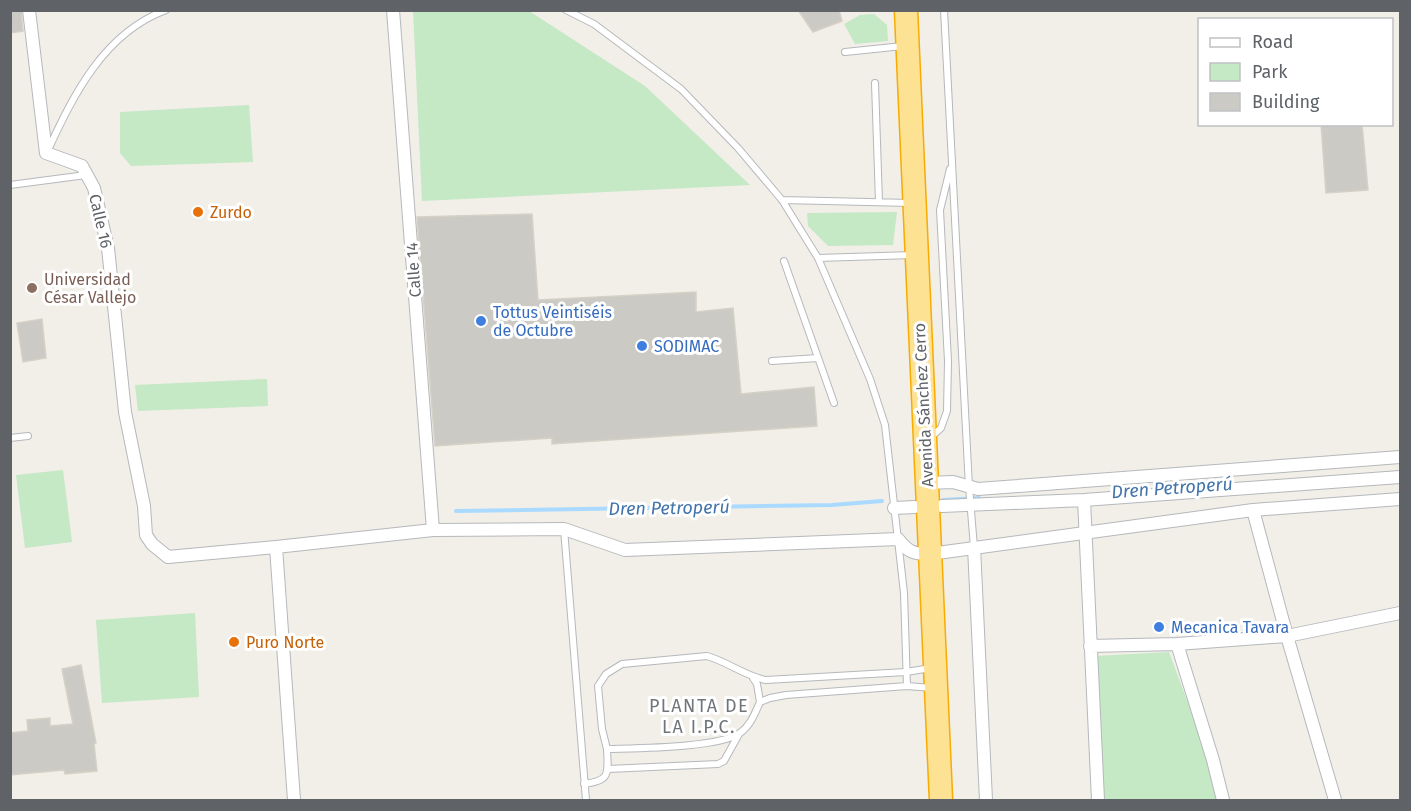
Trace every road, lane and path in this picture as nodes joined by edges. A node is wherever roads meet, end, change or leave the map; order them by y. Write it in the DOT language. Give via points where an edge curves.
graph roads {
  1 [pos="29,10"];
  2 [pos="166,10"];
  3 [pos="393,10"];
  4 [pos="566,10"];
  5 [pos="906,10"];
  6 [pos="944,10"];
  7 [pos="153,13"];
  8 [pos="907,46"];
  9 [pos="845,52"];
  10 [pos="875,83"];
  11 [pos="46,153"];
  12 [pos="952,161"];
  13 [pos="87,175"];
  14 [pos="10,185"];
  15 [pos="782,200"];
  16 [pos="879,202"];
  17 [pos="914,203"];
  18 [pos="917,255"];
  19 [pos="818,258"];
  20 [pos="784,261"];
  21 [pos="818,358"];
  22 [pos="772,361"];
  23 [pos="834,403"];
  24 [pos="28,436"];
  25 [pos="10,438"];
  26 [pos="925,440"];
  27 [pos="1401,457"];
  28 [pos="1401,477"];
  29 [pos="927,483"];
  30 [pos="969,486"];
  31 [pos="1401,499"];
  32 [pos="1084,500"];
  33 [pos="942,506"];
  34 [pos="970,506"];
  35 [pos="915,507"];
  36 [pos="894,508"];
  37 [pos="1253,510"];
  38 [pos="564,529"];
  39 [pos="433,530"];
  40 [pos="1087,534"];
  41 [pos="898,539"];
  42 [pos="276,547"];
  43 [pos="974,547"];
  44 [pos="930,554"];
  45 [pos="1401,613"];
  46 [pos="1287,636"];
  47 [pos="1177,644"];
  48 [pos="1090,646"];
  49 [pos="906,672"];
  50 [pos="753,678"];
  51 [pos="935,678"];
  52 [pos="907,686"];
  53 [pos="760,702"];
  54 [pos="739,734"];
  55 [pos="607,749"];
  56 [pos="608,769"];
  57 [pos="584,784"];
  58 [pos="294,801"];
  59 [pos="586,801"];
  60 [pos="941,801"];
  61 [pos="986,801"];
  62 [pos="1098,801"];
  63 [pos="1223,801"];
  64 [pos="1335,801"];
  1 -- 11 [label="street"];
  2 -- 7 [label="lane"];
  3 -- 39 [label="street, Calle 14"];
  4 -- 15 [label="lane" via="594,24 681,89"];
  5 -- 8 [label="highway, Avenida Sánchez Cerro"];
  6 -- 12 [label="lane"];
  7 -- 11 [label="lane" via="112,46 79,87"];
  8 -- 9 [label="lane"];
  8 -- 17 [label="highway, Avenida Sánchez Cerro"];
  10 -- 16 [label="lane"];
  11 -- 13 [label="street, Calle 16" via="82,166"];
  12 -- 26 [label="lane" via="940,210 947,411 941,428"];
  12 -- 30 [label="lane"];
  13 -- 14 [label="lane"];
  13 -- 42 [label="street, Calle 16" via="94,188 108,248 125,412 146,535 168,556"];
  15 -- 16 [label="lane"];
  15 -- 19 [label="lane"];
  16 -- 17 [label="lane"];
  17 -- 18 [label="highway, Avenida Sánchez Cerro"];
  18 -- 19 [label="lane"];
  18 -- 26 [label="highway, Avenida Sánchez Cerro"];
  19 -- 36 [label="lane" via="879,403"];
  20 -- 21 [label="lane"];
  21 -- 22 [label="lane"];
  21 -- 23 [label="lane"];
  24 -- 25 [label="lane"];
  26 -- 29 [label="highway, Avenida Sánchez Cerro"];
  27 -- 30 [label="street" via="978,489"];
  28 -- 32 [label="street"];
  29 -- 30 [label="street"];
  29 -- 44 [label="highway, Avenida Sánchez Cerro"];
  30 -- 34 [label="lane"];
  31 -- 37 [label="street"];
  32 -- 34 [label="street"];
  32 -- 40 [label="street"];
  33 -- 34 [label="street"];
  34 -- 43 [label="lane"];
  35 -- 36 [label="street"];
  36 -- 41 [label="lane"];
  37 -- 40 [label="street"];
  37 -- 46 [label="street"];
  38 -- 39 [label="street"];
  38 -- 41 [label="street" via="625,550"];
  38 -- 57 [label="lane"];
  39 -- 42 [label="street"];
  40 -- 43 [label="street"];
  40 -- 48 [label="street"];
  41 -- 44 [label="street" via="907,551"];
  41 -- 49 [label="lane"];
  42 -- 58 [label="street"];
  43 -- 44 [label="street"];
  43 -- 61 [label="street"];
  44 -- 51 [label="highway, Avenida Sánchez Cerro"];
  45 -- 46 [label="street"];
  46 -- 47 [label="street"];
  46 -- 64 [label="street"];
  47 -- 48 [label="street"];
  47 -- 63 [label="street"];
  48 -- 62 [label="street"];
  49 -- 50 [label="lane"];
  49 -- 51 [label="lane"];
  49 -- 52 [label="lane"];
  50 -- 53 [label="lane"];
  50 -- 55 [label="lane" via="707,657 622,664 606,674 598,686"];
  51 -- 52 [label="lane"];
  51 -- 60 [label="highway, Avenida Sánchez Cerro"];
  52 -- 53 [label="lane" via="786,695"];
  53 -- 54 [label="lane" via="750,724"];
  54 -- 55 [label="lane" via="720,742"];
  54 -- 56 [label="lane" via="724,761 718,764"];
  55 -- 56 [label="lane"];
  56 -- 57 [label="lane" via="604,779"];
  57 -- 59 [label="lane"];
}
